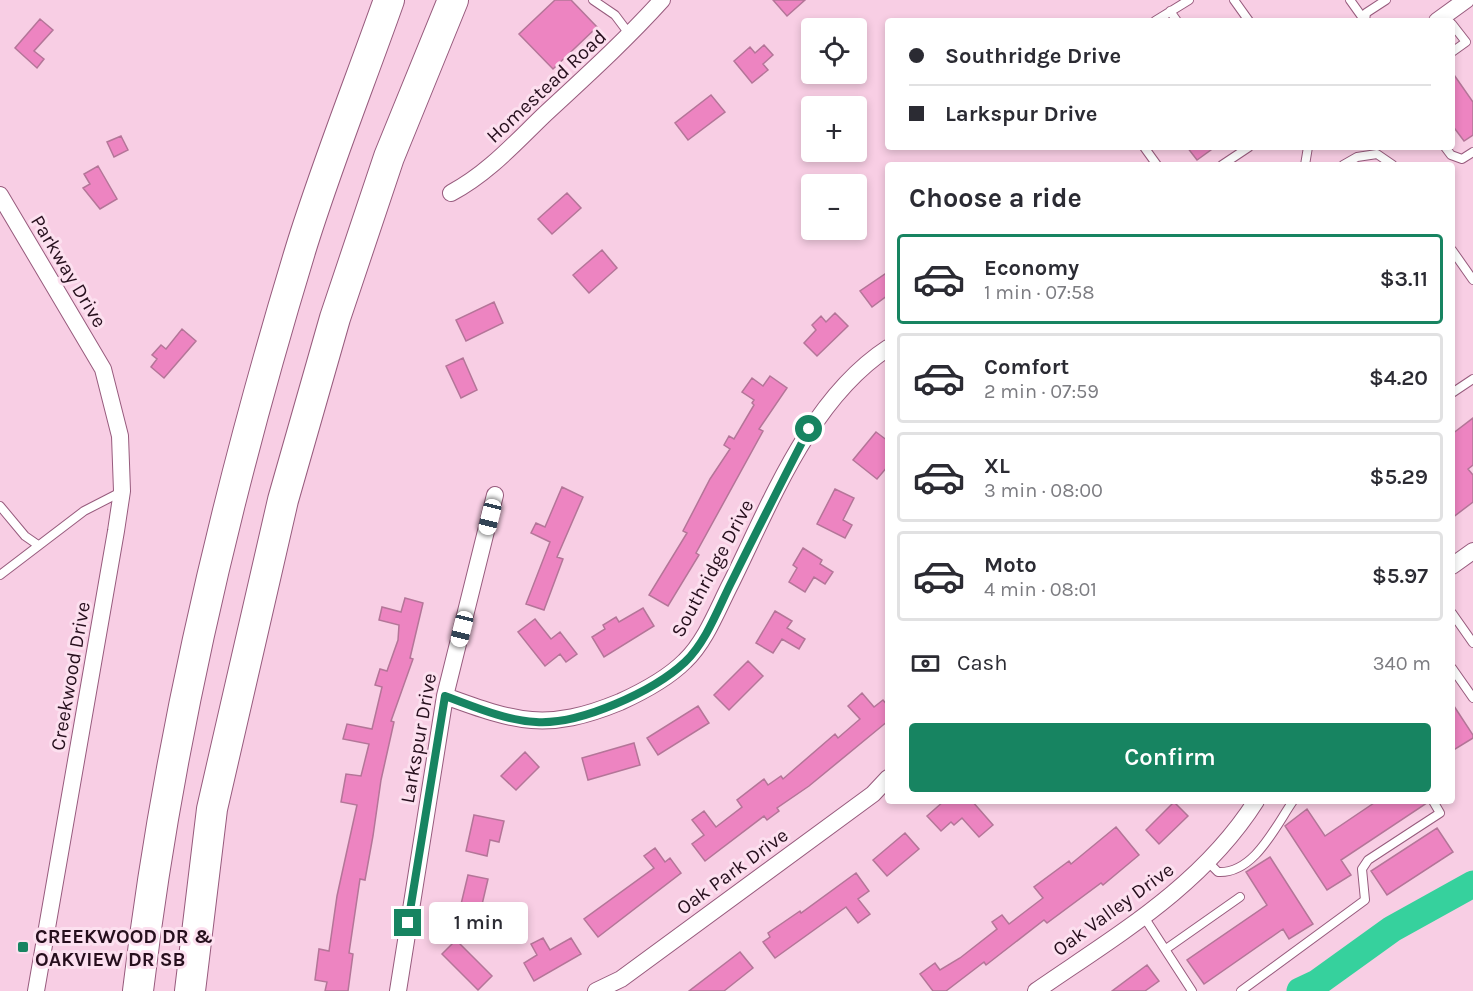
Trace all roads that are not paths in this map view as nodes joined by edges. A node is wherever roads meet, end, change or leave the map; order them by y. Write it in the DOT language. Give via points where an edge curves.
graph roads {
  1 [pos="389,0"];
  2 [pos="453,0"];
  3 [pos="471,0"];
  4 [pos="593,0"];
  5 [pos="662,0"];
  6 [pos="1188,0"];
  7 [pos="1234,0"];
  8 [pos="1350,0"];
  9 [pos="1386,0"];
  10 [pos="1466,0"];
  11 [pos="1170,11"];
  12 [pos="1160,18"];
  13 [pos="1175,18"];
  14 [pos="1248,18"];
  15 [pos="1363,18"];
  16 [pos="1365,18"];
  17 [pos="1448,18"];
  18 [pos="1455,27"];
  19 [pos="630,35"];
  20 [pos="1469,39"];
  21 [pos="1455,49"];
  22 [pos="1244,150"];
  23 [pos="1447,150"];
  24 [pos="1473,152"];
  25 [pos="389,157"];
  26 [pos="1226,162"];
  27 [pos="1348,162"];
  28 [pos="1389,162"];
  29 [pos="451,193"];
  30 [pos="0,195"];
  31 [pos="1455,254"];
  32 [pos="1473,280"];
  33 [pos="885,350"];
  34 [pos="103,369"];
  35 [pos="1473,379"];
  36 [pos="1455,391"];
  37 [pos="122,491"];
  38 [pos="495,495"];
  39 [pos="0,506"];
  40 [pos="38,545"];
  41 [pos="1473,551"];
  42 [pos="1455,564"];
  43 [pos="0,575"];
  44 [pos="1455,617"];
  45 [pos="1473,642"];
  46 [pos="1455,672"];
  47 [pos="445,696"];
  48 [pos="1473,698"];
  49 [pos="885,781"];
  50 [pos="1254,804"];
  51 [pos="1291,804"];
  52 [pos="1435,804"];
  53 [pos="1208,862"];
  54 [pos="1240,897"];
  55 [pos="1144,917"];
  56 [pos="1166,949"];
  57 [pos="36,991"];
  58 [pos="138,991"];
  59 [pos="190,991"];
  60 [pos="398,991"];
  61 [pos="596,991"];
  62 [pos="1036,991"];
  63 [pos="1192,991"];
  64 [pos="1241,991"];
  1 -- 58 [label="highway" via="302,245 237,473 202,612 174,756 151,884"];
  2 -- 25 [label="highway"];
  3 -- 25 [label="highway"];
  4 -- 19 [label="lane" via="615,15"];
  5 -- 19 [label="street, Homestead Road"];
  6 -- 11 [label="lane"];
  7 -- 14 [label="lane"];
  8 -- 15 [label="lane"];
  9 -- 16 [label="lane" via="1366,13"];
  10 -- 17 [label="street"];
  11 -- 12 [label="lane"];
  11 -- 13 [label="lane"];
  18 -- 20 [label="lane"];
  19 -- 29 [label="street, Homestead Road" via="475,181"];
  20 -- 21 [label="lane"];
  22 -- 26 [label="lane"];
  23 -- 24 [label="lane" via="1462,159"];
  25 -- 59 [label="highway" via="335,318 265,576 212,809"];
  27 -- 28 [label="lane" via="1377,154"];
  30 -- 34 [label="street, Parkway Drive"];
  31 -- 32 [label="lane"];
  33 -- 47 [label="street, Southridge Drive" via="868,361 809,429 710,625 686,661 643,692 577,717 538,722 495,714"];
  34 -- 37 [label="street, Creekwood Drive" via="120,436"];
  35 -- 36 [label="lane"];
  37 -- 40 [label="lane" via="84,511"];
  37 -- 57 [label="street, Creekwood Drive"];
  38 -- 47 [label="street, Larkspur Drive"];
  39 -- 40 [label="lane"];
  40 -- 43 [label="lane"];
  41 -- 42 [label="street"];
  44 -- 45 [label="lane"];
  46 -- 48 [label="lane"];
  47 -- 60 [label="street, Larkspur Drive"];
  49 -- 61 [label="street, Oak Park Drive" via="873,794 621,980"];
  50 -- 53 [label="street, Oak Valley Drive"];
  51 -- 53 [label="lane" via="1242,868 1218,872"];
  52 -- 64 [label="lane" via="1440,813 1368,860 1362,869 1365,900"];
  53 -- 55 [label="street, Oak Valley Drive"];
  54 -- 56 [label="lane"];
  55 -- 56 [label="lane"];
  55 -- 62 [label="street, Oak Valley Drive"];
  56 -- 63 [label="lane"];
}
